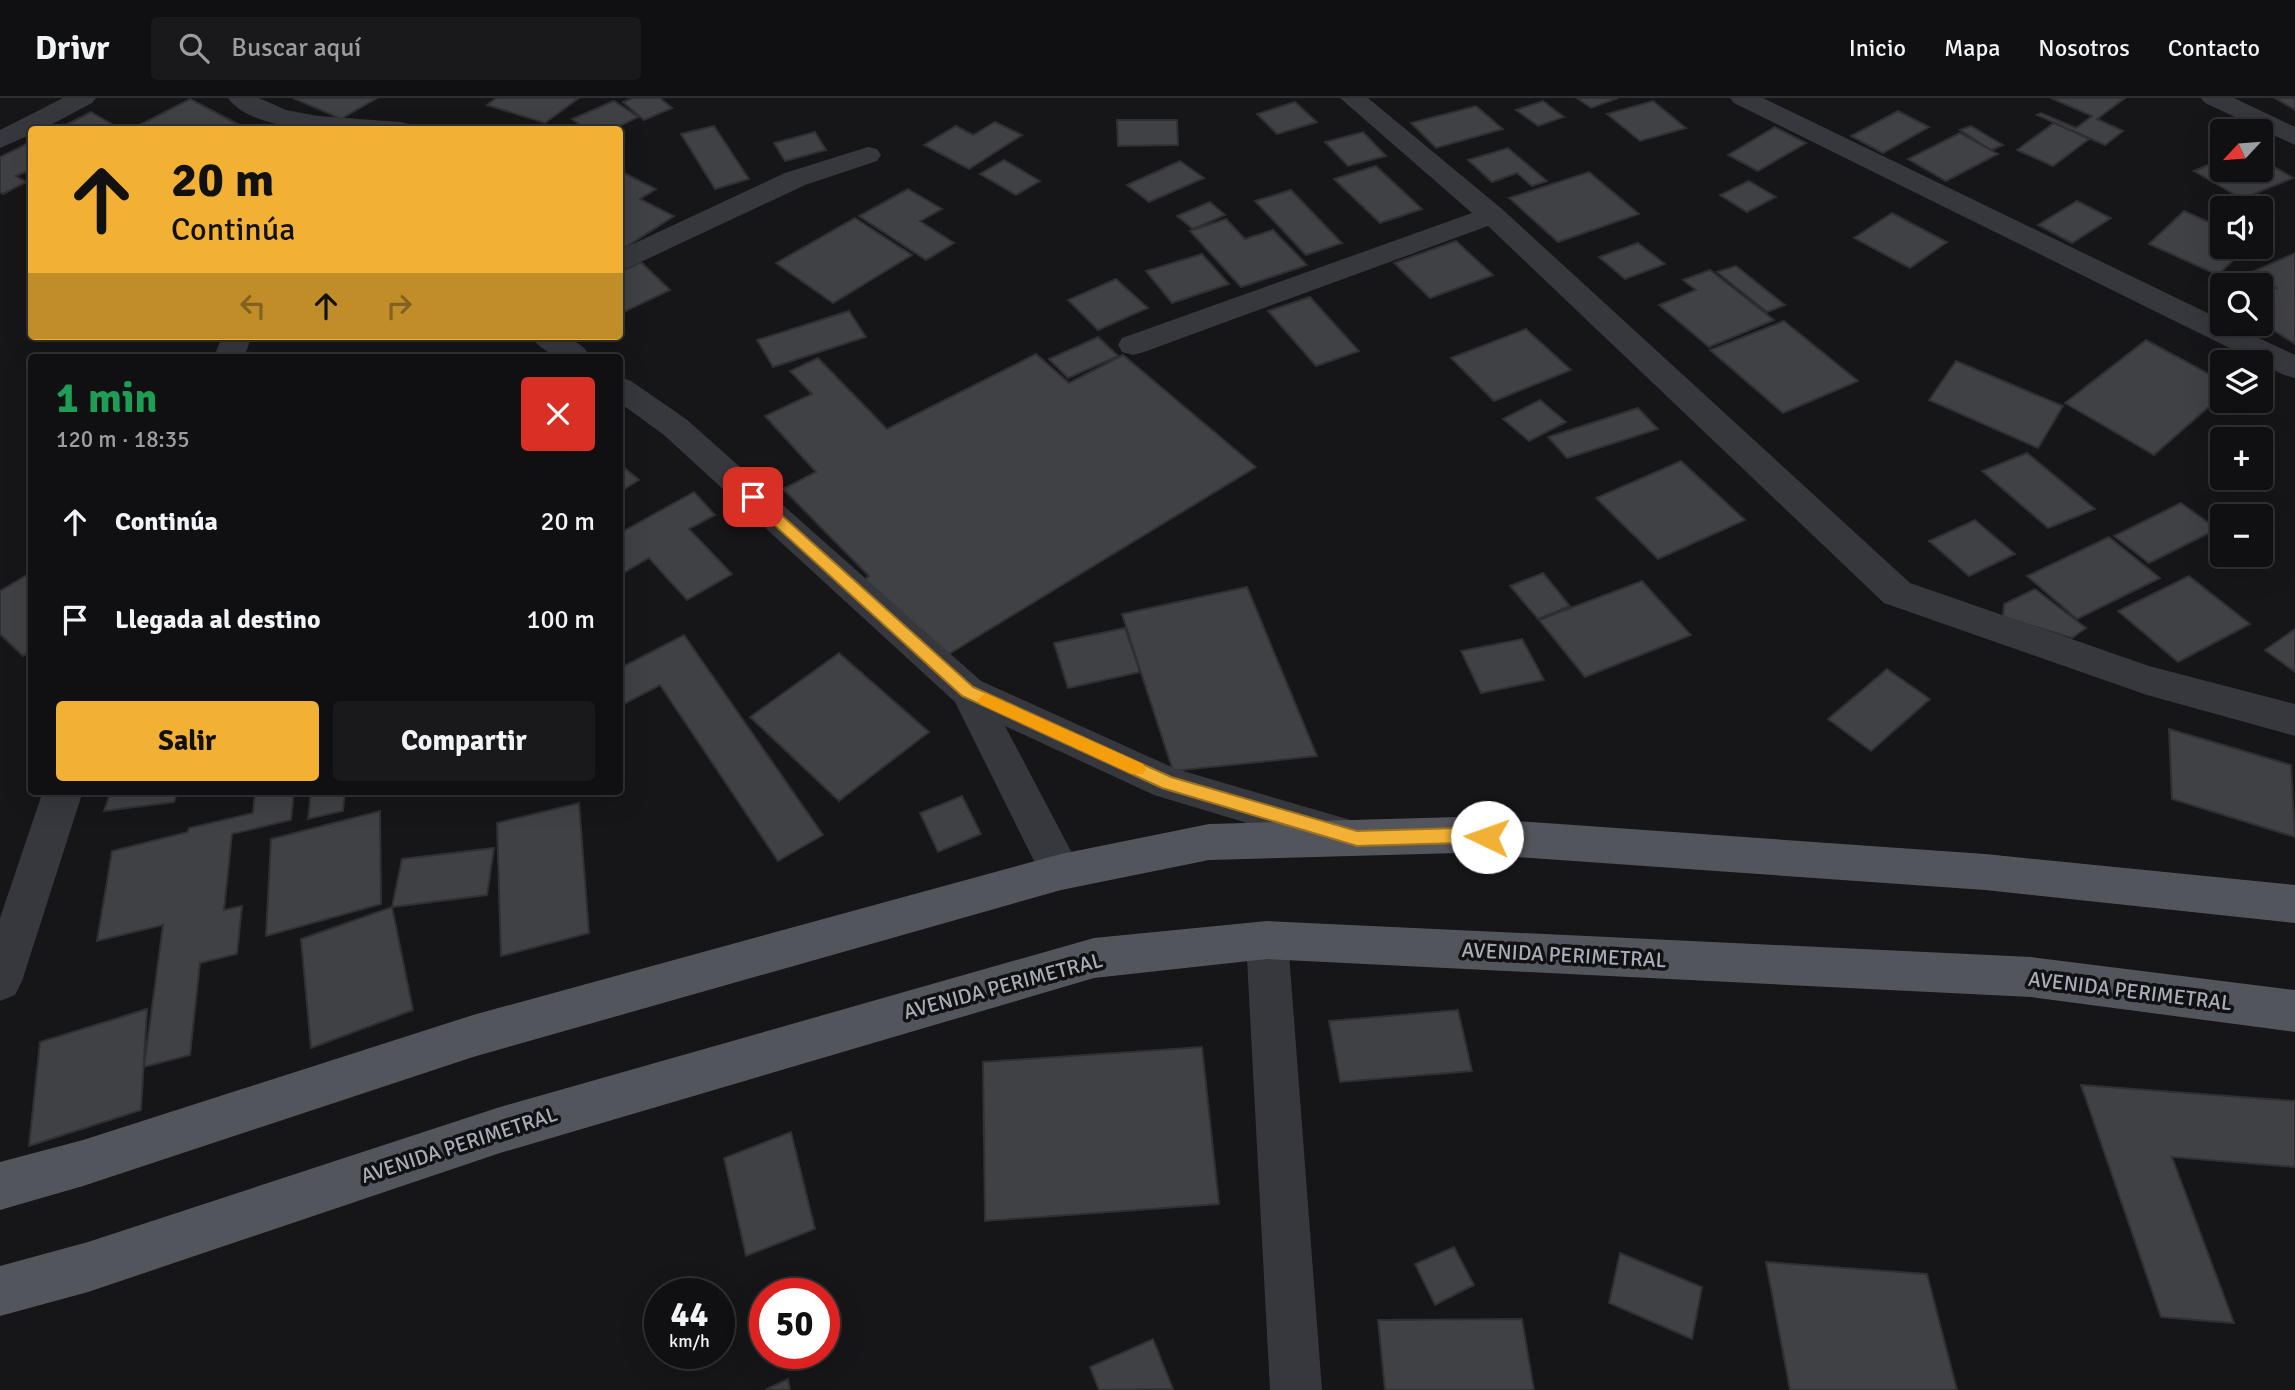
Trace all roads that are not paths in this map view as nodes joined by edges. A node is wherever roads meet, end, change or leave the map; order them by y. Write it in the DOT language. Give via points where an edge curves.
graph roads {
  1 [pos="83,98"];
  2 [pos="241,98"];
  3 [pos="1353,98"];
  4 [pos="1743,98"];
  5 [pos="2214,98"];
  6 [pos="342,126"];
  7 [pos="2295,137"];
  8 [pos="0,139"];
  9 [pos="868,155"];
  10 [pos="1492,215"];
  11 [pos="623,260"];
  12 [pos="552,340"];
  13 [pos="1133,345"];
  14 [pos="572,354"];
  15 [pos="2295,368"];
  16 [pos="623,390"];
  17 [pos="968,692"];
  18 [pos="2295,720"];
  19 [pos="62,795"];
  20 [pos="1357,838"];
  21 [pos="1060,873"];
  22 [pos="2295,904"];
  23 [pos="1267,940"];
  24 [pos="0,981"];
  25 [pos="2295,1012"];
  26 [pos="0,1186"];
  27 [pos="0,1291"];
  28 [pos="1296,1390"];
  1 -- 8 [label="street"];
  2 -- 6 [label="street" via="285,118"];
  3 -- 10 [label="street"];
  4 -- 15 [label="street"];
  5 -- 7 [label="street"];
  9 -- 11 [label="street" via="796,179"];
  10 -- 13 [label="street"];
  10 -- 18 [label="street" via="1897,593 2147,680"];
  12 -- 14 [label="street"];
  16 -- 17 [label="street" via="675,427"];
  17 -- 20 [label="street" via="1168,783"];
  17 -- 21 [label="street"];
  19 -- 24 [label="street"];
  20 -- 21 [label="main road" via="1209,842"];
  20 -- 22 [label="main road" via="1459,835 1916,867"];
  21 -- 26 [label="main road" via="473,1036"];
  23 -- 25 [label="main road, AVENIDA PERIMETRAL" via="2031,977"];
  23 -- 27 [label="main road, AVENIDA PERIMETRAL" via="1094,958 500,1130 88,1267"];
  23 -- 28 [label="street"];
}
